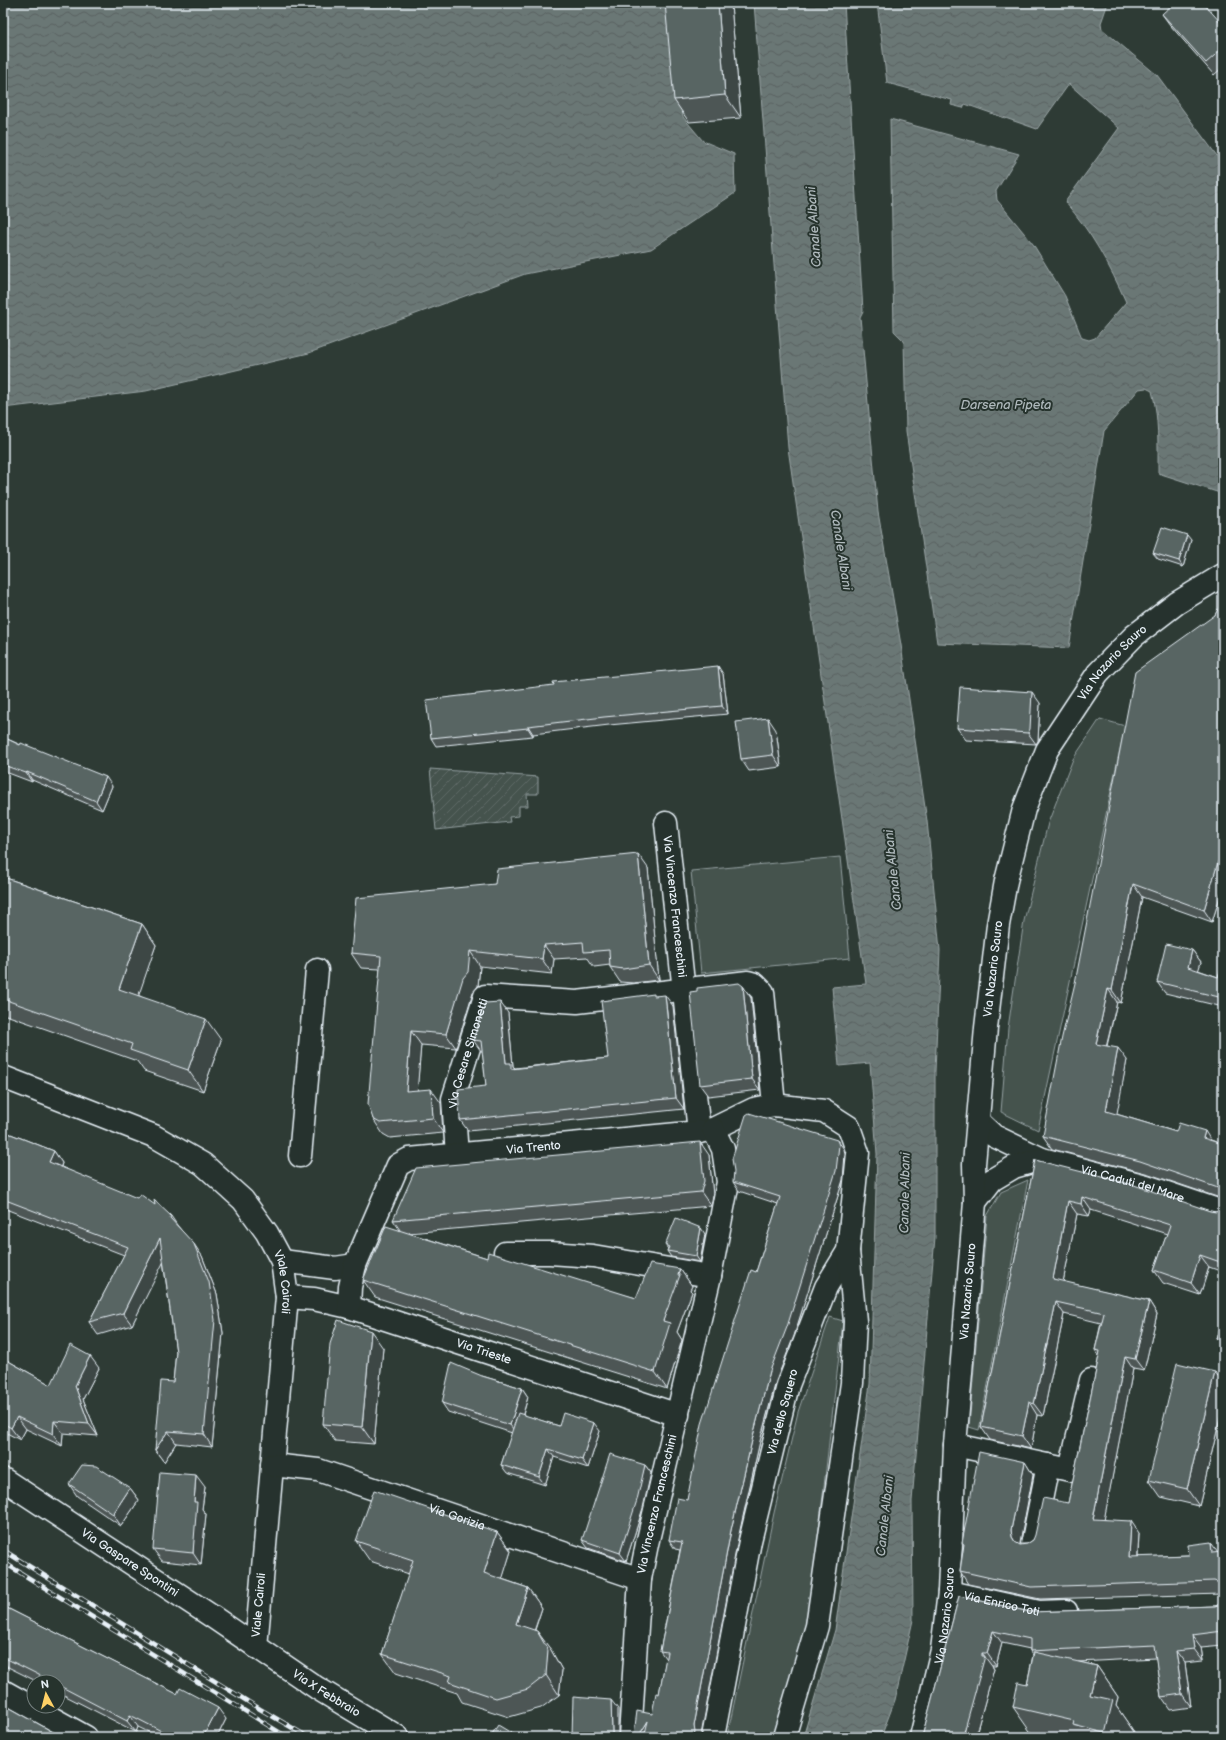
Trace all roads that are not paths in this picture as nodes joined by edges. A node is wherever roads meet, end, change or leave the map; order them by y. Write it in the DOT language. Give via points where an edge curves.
graph roads {
  1 [pos="1223,575"];
  2 [pos="666,823"];
  3 [pos="317,970"];
  4 [pos="683,990"];
  5 [pos="577,1002"];
  6 [pos="3,1077"];
  7 [pos="774,1105"];
  8 [pos="978,1121"];
  9 [pos="706,1130"];
  10 [pos="457,1155"];
  11 [pos="300,1156"];
  12 [pos="1042,1160"];
  13 [pos="975,1202"];
  14 [pos="1223,1212"];
  15 [pos="848,1251"];
  16 [pos="505,1253"];
  17 [pos="282,1262"];
  18 [pos="355,1265"];
  19 [pos="710,1276"];
  20 [pos="287,1297"];
  21 [pos="348,1307"];
  22 [pos="1091,1380"];
  23 [pos="678,1415"];
  24 [pos="955,1445"];
  25 [pos="272,1465"];
  26 [pos="1048,1465"];
  27 [pos="3,1479"];
  28 [pos="1032,1545"];
  29 [pos="640,1579"];
  30 [pos="949,1592"];
  31 [pos="1087,1611"];
  32 [pos="256,1646"];
  33 [pos="3,1691"];
  34 [pos="86,1737"];
  35 [pos="398,1737"];
  36 [pos="630,1737"];
  37 [pos="713,1737"];
  38 [pos="784,1737"];
  39 [pos="921,1737"];
  1 -- 8 [label="street, Via Nazario Sauro" via="1177,603 1134,636 1090,684 1047,750 1021,817 1006,881 998,925"];
  2 -- 4 [label="street, Via Vincenzo Franceschini"];
  3 -- 11 [label="street"];
  4 -- 5 [label="street, Via Vincenzo Franceschini"];
  4 -- 7 [label="street" via="748,982 755,984 763,992"];
  4 -- 9 [label="street, Via Vincenzo Franceschini"];
  5 -- 10 [label="street, Via Cesare Simonetti" via="485,996 453,1099"];
  6 -- 17 [label="street, Viale Cairoli" via="154,1136 203,1164 243,1200 267,1233"];
  7 -- 9 [label="street, Via Trento" via="754,1109"];
  7 -- 15 [label="street, Via dello Squero" via="824,1111 849,1127 858,1153"];
  8 -- 12 [label="street, Via Caduti del Mare" via="994,1136"];
  8 -- 13 [label="street, Via Nazario Sauro" via="974,1164"];
  9 -- 10 [label="street, Via Trento"];
  9 -- 19 [label="street, Via Vincenzo Franceschini" via="723,1149 728,1182"];
  10 -- 18 [label="street, Via Trento" via="409,1159 398,1165"];
  12 -- 13 [label="street, Via Caduti del Mare" via="1014,1167 992,1180"];
  12 -- 14 [label="street, Via Caduti del Mare" via="1146,1186"];
  13 -- 24 [label="street, Via Nazario Sauro"];
  15 -- 37 [label="street, Via dello Squero" via="826,1287 788,1385 750,1541"];
  15 -- 38 [label="street" via="854,1321 852,1383 818,1626"];
  16 -- 19 [label="street" via="593,1256"];
  17 -- 18 [label="street" via="335,1268"];
  17 -- 20 [label="street, Viale Cairoli"];
  18 -- 21 [label="street, Via Trento"];
  19 -- 23 [label="street, Via Vincenzo Franceschini"];
  20 -- 21 [label="street, Via Trieste" via="314,1299"];
  20 -- 25 [label="street, Viale Cairoli"];
  21 -- 23 [label="street, Via Trieste"];
  22 -- 26 [label="street" via="1070,1470"];
  23 -- 29 [label="street, Via Vincenzo Franceschini"];
  24 -- 26 [label="street"];
  24 -- 30 [label="street, Via Nazario Sauro"];
  25 -- 29 [label="street, Via Gorizia" via="318,1470"];
  25 -- 32 [label="street, Viale Cairoli"];
  26 -- 28 [label="street"];
  27 -- 32 [label="street, Via Gaspare Spontini"];
  29 -- 36 [label="street, Via Vincenzo Franceschini"];
  30 -- 31 [label="street, Via Enrico Toti" via="1039,1612"];
  30 -- 39 [label="street, Via Nazario Sauro" via="942,1650"];
  32 -- 35 [label="street, Via X Febbraio" via="317,1688"];
  33 -- 34 [label="street"];
}
